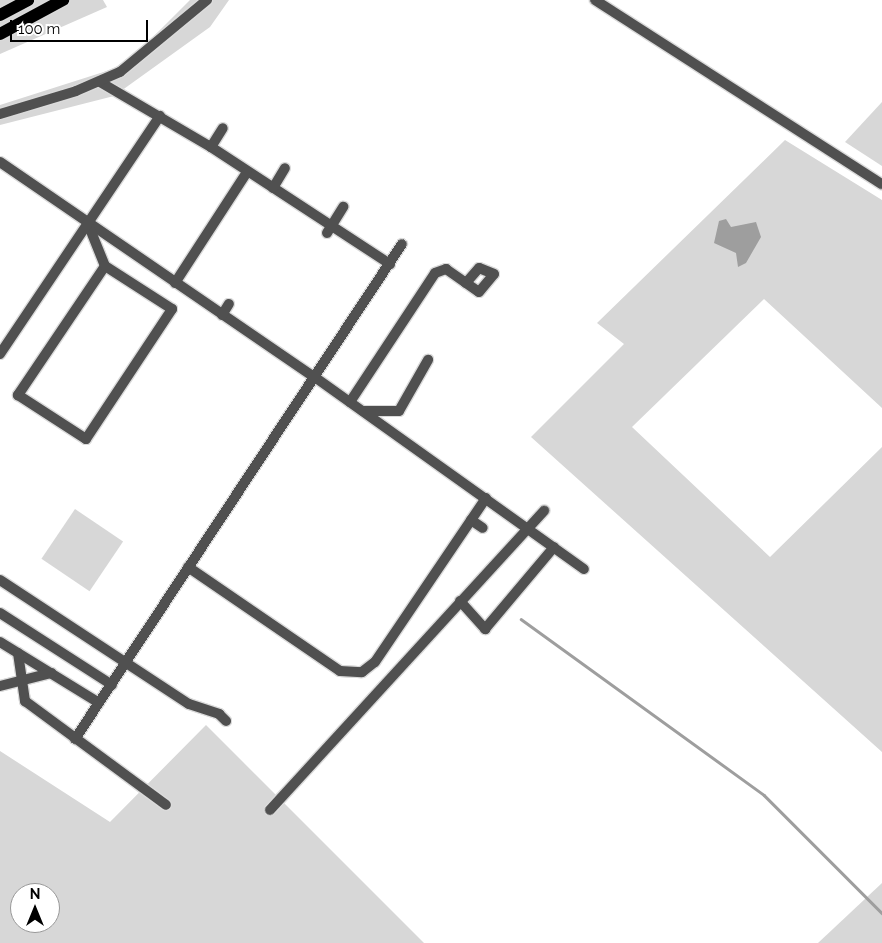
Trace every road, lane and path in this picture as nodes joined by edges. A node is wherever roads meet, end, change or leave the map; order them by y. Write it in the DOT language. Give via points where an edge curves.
graph roads {
  1 [pos="28,0"];
  2 [pos="64,0"];
  3 [pos="207,0"];
  4 [pos="594,0"];
  5 [pos="0,15"];
  6 [pos="0,34"];
  7 [pos="100,82"];
  8 [pos="0,114"];
  9 [pos="160,116"];
  10 [pos="223,128"];
  11 [pos="211,147"];
  12 [pos="0,162"];
  13 [pos="285,168"];
  14 [pos="247,172"];
  15 [pos="882,184"];
  16 [pos="273,188"];
  17 [pos="343,207"];
  18 [pos="87,223"];
  19 [pos="329,229"];
  20 [pos="402,244"];
  21 [pos="390,264"];
  22 [pos="105,266"];
  23 [pos="175,283"];
  24 [pos="466,283"];
  25 [pos="229,304"];
  26 [pos="222,315"];
  27 [pos="0,354"];
  28 [pos="428,360"];
  29 [pos="316,378"];
  30 [pos="350,402"];
  31 [pos="363,411"];
  32 [pos="486,495"];
  33 [pos="544,511"];
  34 [pos="471,520"];
  35 [pos="482,528"];
  36 [pos="528,528"];
  37 [pos="554,547"];
  38 [pos="188,567"];
  39 [pos="584,569"];
  40 [pos="0,580"];
  41 [pos="460,601"];
  42 [pos="0,613"];
  43 [pos="0,642"];
  44 [pos="18,653"];
  45 [pos="128,663"];
  46 [pos="50,673"];
  47 [pos="22,681"];
  48 [pos="112,685"];
  49 [pos="0,686"];
  50 [pos="99,703"];
  51 [pos="226,721"];
  52 [pos="75,739"];
  53 [pos="166,805"];
  54 [pos="270,810"];
  1 -- 5 [label="main road"];
  2 -- 6 [label="main road"];
  3 -- 7 [label="street" via="136,62"];
  4 -- 15 [label="street"];
  7 -- 8 [label="street"];
  7 -- 9 [label="street"];
  9 -- 11 [label="street"];
  9 -- 18 [label="street"];
  10 -- 11 [label="street"];
  11 -- 14 [label="street"];
  12 -- 18 [label="street"];
  13 -- 16 [label="street"];
  14 -- 16 [label="street"];
  14 -- 23 [label="street"];
  16 -- 19 [label="street"];
  17 -- 19 [label="street"];
  18 -- 22 [label="street"];
  18 -- 23 [label="street"];
  18 -- 27 [label="street"];
  19 -- 21 [label="street"];
  20 -- 21 [label="street"];
  21 -- 29 [label="street" via="330,348"];
  22 -- 22 [label="street" via="18,395 86,439 172,309"];
  23 -- 26 [label="street"];
  24 -- 30 [label="street" via="446,269 435,273"];
  25 -- 26 [label="street"];
  26 -- 29 [label="street"];
  28 -- 31 [label="street" via="399,411"];
  29 -- 30 [label="street"];
  29 -- 38 [label="street"];
  30 -- 31 [label="street"];
  31 -- 32 [label="street"];
  32 -- 34 [label="street"];
  32 -- 36 [label="street"];
  33 -- 36 [label="street"];
  34 -- 35 [label="street"];
  34 -- 38 [label="street" via="375,662 355,674 340,672"];
  36 -- 37 [label="street"];
  36 -- 41 [label="street"];
  37 -- 39 [label="street"];
  37 -- 41 [label="street" via="485,629"];
  38 -- 45 [label="street"];
  40 -- 45 [label="street"];
  41 -- 54 [label="street"];
  42 -- 48 [label="street"];
  43 -- 44 [label="street"];
  44 -- 46 [label="street"];
  44 -- 47 [label="street"];
  45 -- 48 [label="street"];
  45 -- 51 [label="street" via="189,704 219,714"];
  46 -- 47 [label="street"];
  46 -- 50 [label="street"];
  47 -- 49 [label="street"];
  47 -- 52 [label="street" via="25,701"];
  48 -- 50 [label="street"];
  50 -- 52 [label="street"];
  52 -- 53 [label="street"];
}
